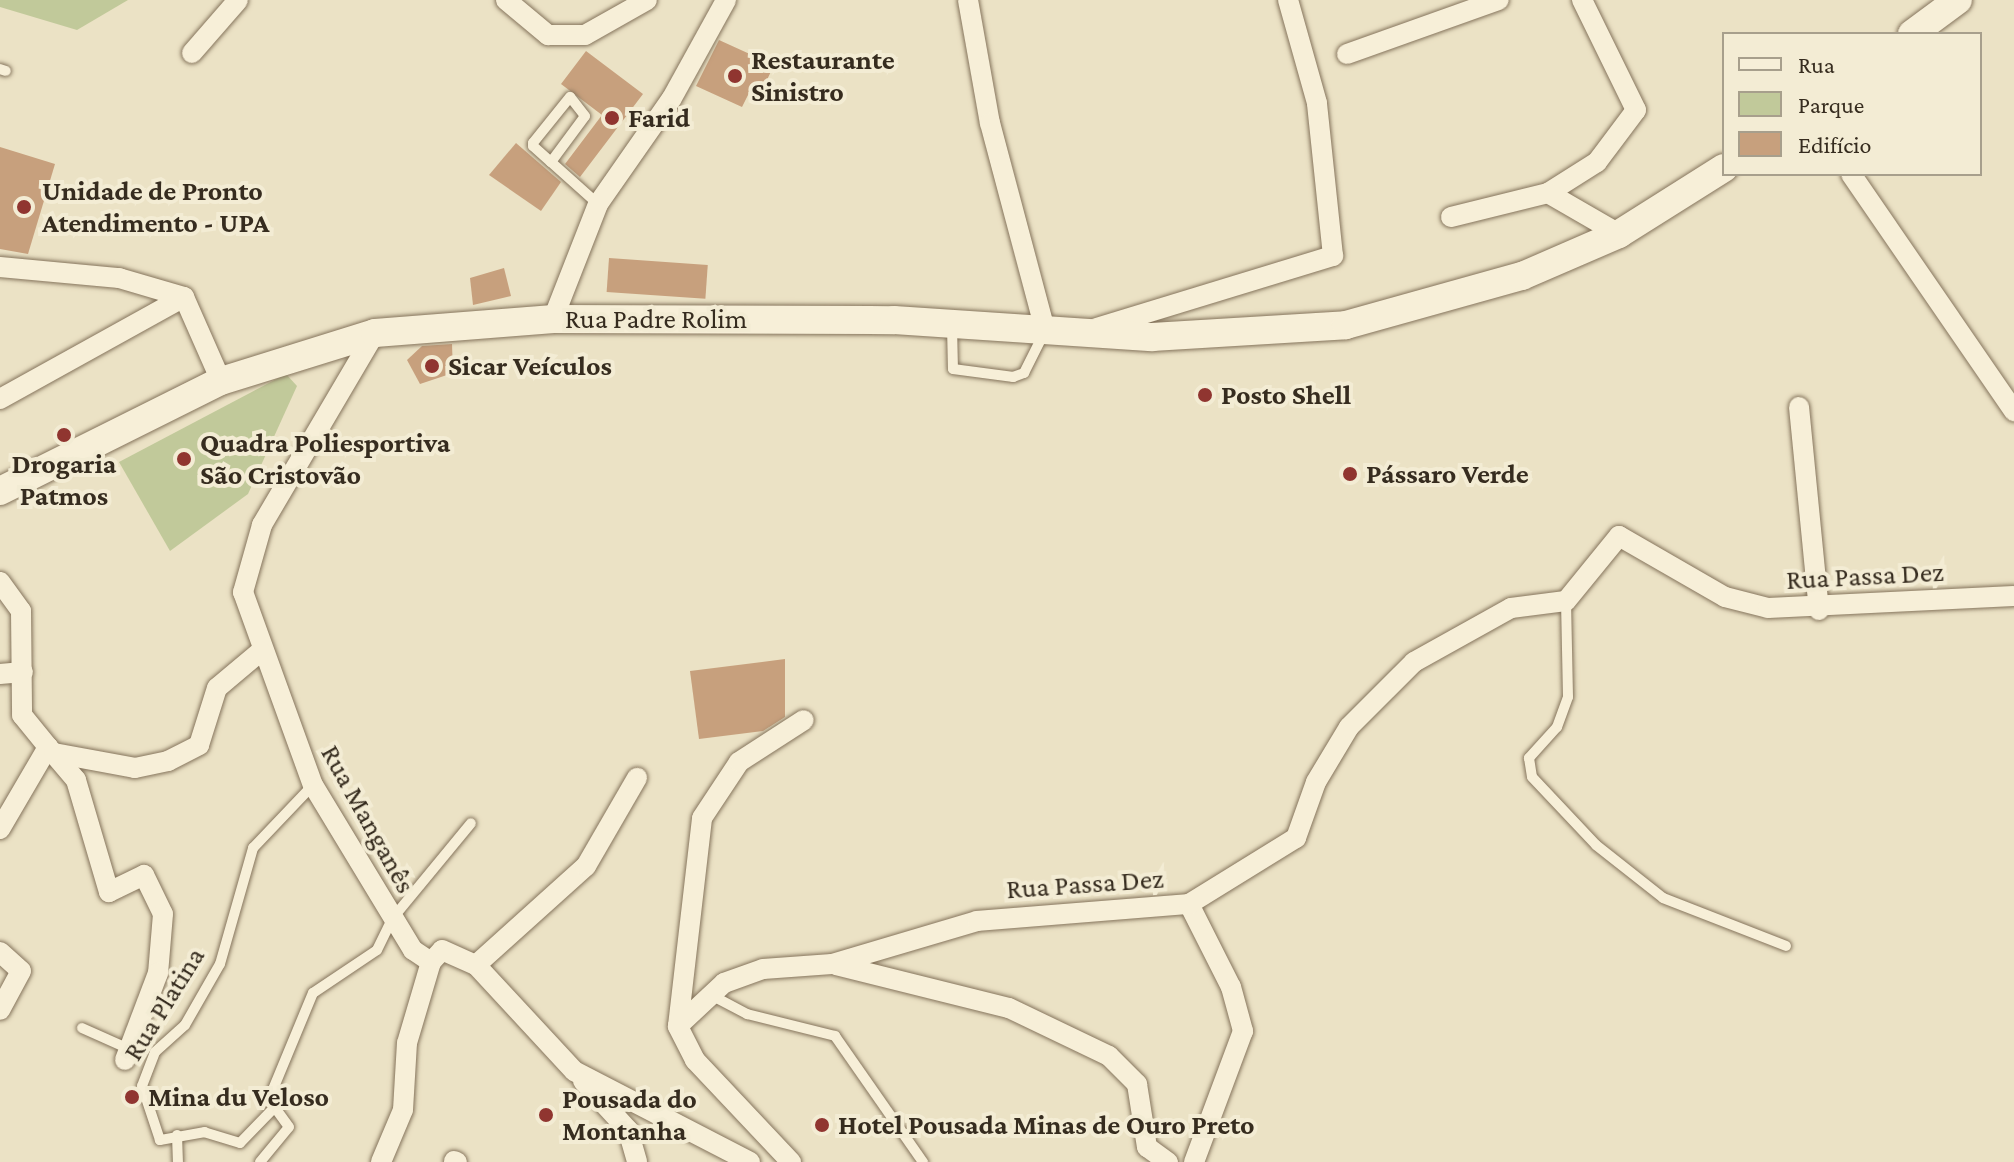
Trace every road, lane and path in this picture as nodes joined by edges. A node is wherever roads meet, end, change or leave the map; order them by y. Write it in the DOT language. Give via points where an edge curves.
graph roads {
  1 [pos="238,0"];
  2 [pos="506,0"];
  3 [pos="647,0"];
  4 [pos="726,0"];
  5 [pos="968,0"];
  6 [pos="1288,0"];
  7 [pos="1499,0"];
  8 [pos="1582,0"];
  9 [pos="1958,0"];
  10 [pos="1915,32"];
  11 [pos="192,53"];
  12 [pos="1347,54"];
  13 [pos="551,162"];
  14 [pos="1722,169"];
  15 [pos="1852,176"];
  16 [pos="1548,193"];
  17 [pos="598,204"];
  18 [pos="1451,217"];
  19 [pos="1619,234"];
  20 [pos="0,267"];
  21 [pos="184,297"];
  22 [pos="553,319"];
  23 [pos="952,324"];
  24 [pos="1045,330"];
  25 [pos="375,333"];
  26 [pos="1076,334"];
  27 [pos="221,381"];
  28 [pos="0,399"];
  29 [pos="1799,407"];
  30 [pos="2014,411"];
  31 [pos="0,491"];
  32 [pos="0,582"];
  33 [pos="2014,596"];
  34 [pos="1566,601"];
  35 [pos="1819,610"];
  36 [pos="261,651"];
  37 [pos="23,672"];
  38 [pos="0,674"];
  39 [pos="804,720"];
  40 [pos="51,750"];
  41 [pos="637,778"];
  42 [pos="313,785"];
  43 [pos="471,823"];
  44 [pos="0,829"];
  45 [pos="1189,904"];
  46 [pos="392,919"];
  47 [pos="1786,946"];
  48 [pos="0,952"];
  49 [pos="431,962"];
  50 [pos="832,964"];
  51 [pos="476,965"];
  52 [pos="708,994"];
  53 [pos="0,1010"];
  54 [pos="678,1026"];
  55 [pos="82,1028"];
  56 [pos="126,1054"];
  57 [pos="574,1071"];
  58 [pos="272,1110"];
  59 [pos="177,1135"];
  60 [pos="178,1162"];
  61 [pos="260,1162"];
  62 [pos="381,1162"];
  63 [pos="637,1162"];
  64 [pos="750,1162"];
  65 [pos="791,1162"];
  66 [pos="923,1162"];
  67 [pos="1168,1162"];
  68 [pos="1194,1162"];
  1 -- 11 [label="street"];
  2 -- 3 [label="street" via="548,35 585,35"];
  4 -- 17 [label="street" via="672,98"];
  5 -- 24 [label="street" via="990,123"];
  6 -- 26 [label="street" via="1317,103 1333,256"];
  7 -- 12 [label="street"];
  8 -- 16 [label="street" via="1636,110 1597,162"];
  9 -- 10 [label="main road"];
  13 -- 13 [label="lane" via="585,116 570,97 533,140"];
  13 -- 17 [label="lane"];
  14 -- 19 [label="main road, Rua Padre Rolim"];
  15 -- 30 [label="street"];
  16 -- 18 [label="street"];
  16 -- 19 [label="street"];
  17 -- 22 [label="street"];
  19 -- 26 [label="main road, Rua Padre Rolim" via="1522,276 1346,325"];
  20 -- 21 [label="street" via="119,278"];
  21 -- 27 [label="street"];
  21 -- 28 [label="street"];
  22 -- 23 [label="main road, Rua Padre Rolim"];
  22 -- 25 [label="main road, Rua Padre Rolim"];
  23 -- 24 [label="main road, Rua Padre Rolim"];
  23 -- 24 [label="lane" via="953,369 1013,377 1026,369"];
  24 -- 26 [label="main road, Rua Padre Rolim"];
  25 -- 27 [label="main road, Rua Padre Rolim"];
  25 -- 36 [label="street, Rua Manganês" via="262,525 243,592"];
  27 -- 31 [label="main road, Rua Padre Rolim"];
  29 -- 35 [label="street"];
  32 -- 37 [label="street" via="21,611"];
  33 -- 35 [label="street, Rua Passa Dez"];
  34 -- 35 [label="street, Rua Passa Dez" via="1619,536 1725,597 1768,608"];
  34 -- 45 [label="street, Rua Passa Dez" via="1511,608 1414,662 1349,727 1316,782 1296,838"];
  34 -- 47 [label="lane" via="1568,697 1557,727 1529,758 1532,777 1596,845 1663,898"];
  36 -- 40 [label="street" via="217,688 199,745 168,761 135,768"];
  36 -- 42 [label="street, Rua Manganês"];
  37 -- 38 [label="street"];
  37 -- 40 [label="street" via="22,715"];
  39 -- 54 [label="street" via="739,762 702,818"];
  40 -- 44 [label="street"];
  40 -- 56 [label="street" via="76,780 109,892 144,875 163,914 158,973"];
  41 -- 51 [label="street" via="586,866"];
  42 -- 46 [label="street, Rua Manganês"];
  42 -- 59 [label="lane, Rua Platina" via="253,848 220,964 185,1025 148,1064 142,1086 154,1133 160,1140"];
  43 -- 46 [label="lane"];
  45 -- 50 [label="street, Rua Passa Dez" via="977,921"];
  45 -- 68 [label="street" via="1231,987 1243,1031"];
  46 -- 49 [label="street, Rua Manganês" via="404,941"];
  46 -- 58 [label="lane" via="370,956 313,993 269,1099"];
  48 -- 53 [label="street" via="19,966 19,978"];
  49 -- 51 [label="street" via="442,950"];
  49 -- 62 [label="street" via="407,1043 403,1110"];
  50 -- 52 [label="street, Rua Passa Dez" via="763,969"];
  50 -- 67 [label="street" via="1009,1008 1109,1056 1137,1084 1143,1140"];
  51 -- 57 [label="street"];
  52 -- 54 [label="street, Rua Passa Dez"];
  52 -- 66 [label="lane" via="747,1014 835,1036"];
  54 -- 65 [label="street" via="695,1060"];
  55 -- 56 [label="lane"];
  57 -- 63 [label="street" via="628,1130"];
  57 -- 64 [label="street"];
  58 -- 59 [label="lane" via="240,1143 205,1132"];
  58 -- 61 [label="lane" via="289,1127"];
  59 -- 60 [label="lane"];
}
